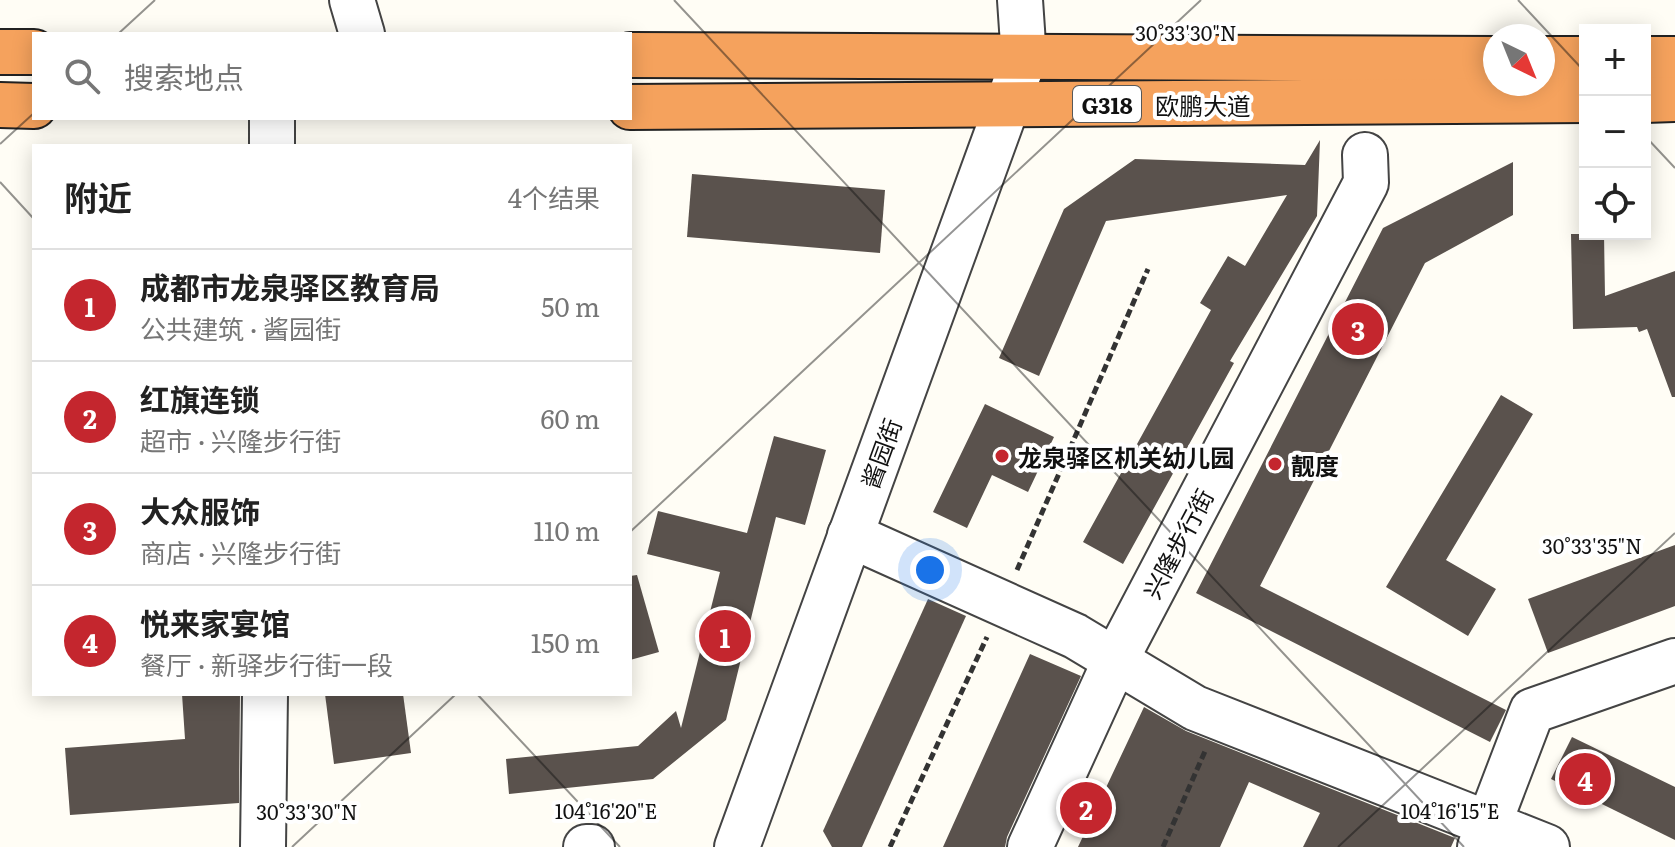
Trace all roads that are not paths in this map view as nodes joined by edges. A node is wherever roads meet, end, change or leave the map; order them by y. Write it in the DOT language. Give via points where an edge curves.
graph roads {
  1 [pos="352,0"];
  2 [pos="1020,0"];
  3 [pos="361,32"];
  4 [pos="0,52"];
  5 [pos="32,52"];
  6 [pos="632,55"];
  7 [pos="1024,59"];
  8 [pos="1483,59"];
  9 [pos="1555,59"];
  10 [pos="1579,59"];
  11 [pos="1651,59"];
  12 [pos="1675,59"];
  13 [pos="1675,99"];
  14 [pos="1579,100"];
  15 [pos="1651,100"];
  16 [pos="1008,103"];
  17 [pos="0,105"];
  18 [pos="32,106"];
  19 [pos="632,107"];
  20 [pos="272,120"];
  21 [pos="272,144"];
  22 [pos="1365,155"];
  23 [pos="850,535"];
  24 [pos="1115,661"];
  25 [pos="1675,661"];
  26 [pos="265,696"];
  27 [pos="1484,836"];
  28 [pos="263,847"];
  29 [pos="586,847"];
  30 [pos="592,847"];
  31 [pos="737,847"];
  32 [pos="1030,847"];
  33 [pos="1547,847"];
  1 -- 3 [label="street"];
  2 -- 7 [label="street"];
  4 -- 5 [label="highway"];
  6 -- 7 [label="highway, 欧鹏大道 / G318"];
  7 -- 8 [label="highway, 欧鹏大道 / G318"];
  7 -- 16 [label="street, 酱园街"];
  9 -- 10 [label="highway"];
  11 -- 12 [label="highway"];
  13 -- 15 [label="highway"];
  14 -- 16 [label="highway, 欧鹏大道 / G318"];
  16 -- 19 [label="highway, 欧鹏大道 / G318"];
  16 -- 23 [label="street, 酱园街"];
  17 -- 18 [label="highway"];
  20 -- 21 [label="street"];
  22 -- 24 [label="street, 兴隆步行街" via="1366,183"];
  23 -- 24 [label="street" via="1075,636"];
  23 -- 31 [label="street, 酱园街"];
  24 -- 27 [label="street" via="1195,708"];
  24 -- 32 [label="street, 兴隆步行街"];
  25 -- 27 [label="street" via="1532,711"];
  26 -- 28 [label="street"];
  27 -- 33 [label="street"];
  29 -- 30 [label="street"];
}
